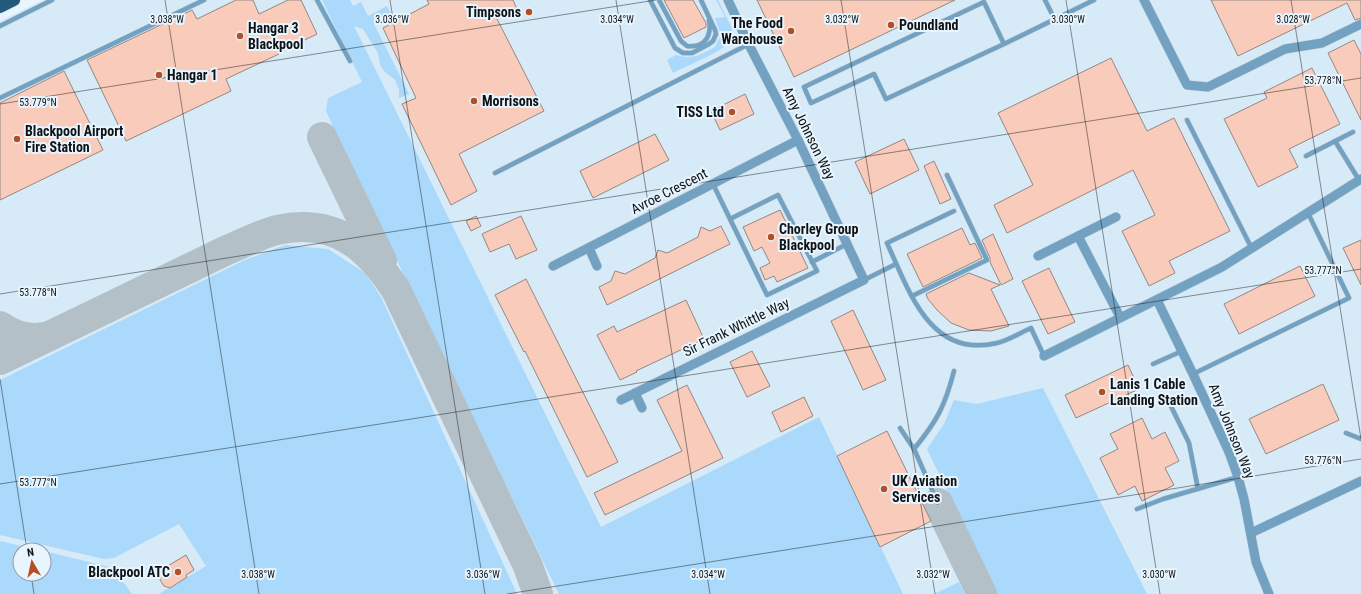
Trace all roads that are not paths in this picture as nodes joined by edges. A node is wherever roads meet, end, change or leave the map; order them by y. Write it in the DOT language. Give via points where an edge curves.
graph roads {
  1 [pos="14,0"];
  2 [pos="52,0"];
  3 [pos="204,0"];
  4 [pos="317,0"];
  5 [pos="650,0"];
  6 [pos="659,0"];
  7 [pos="701,0"];
  8 [pos="728,0"];
  9 [pos="1045,0"];
  10 [pos="1094,0"];
  11 [pos="1144,0"];
  12 [pos="0,7"];
  13 [pos="707,13"];
  14 [pos="1055,20"];
  15 [pos="1361,24"];
  16 [pos="0,26"];
  17 [pos="749,44"];
  18 [pos="1004,44"];
  19 [pos="350,61"];
  20 [pos="0,98"];
  21 [pos="1188,120"];
  22 [pos="1353,132"];
  23 [pos="798,140"];
  24 [pos="1335,141"];
  25 [pos="1306,156"];
  26 [pos="495,173"];
  27 [pos="947,175"];
  28 [pos="1360,179"];
  29 [pos="713,184"];
  30 [pos="954,211"];
  31 [pos="1308,213"];
  32 [pos="1116,216"];
  33 [pos="730,219"];
  34 [pos="1078,236"];
  35 [pos="847,244"];
  36 [pos="588,248"];
  37 [pos="1252,249"];
  38 [pos="1038,256"];
  39 [pos="812,262"];
  40 [pos="896,264"];
  41 [pos="553,266"];
  42 [pos="597,266"];
  43 [pos="864,280"];
  44 [pos="912,296"];
  45 [pos="1157,300"];
  46 [pos="1120,318"];
  47 [pos="1182,351"];
  48 [pos="1044,356"];
  49 [pos="1153,364"];
  50 [pos="954,371"];
  51 [pos="1193,374"];
  52 [pos="635,393"];
  53 [pos="1166,396"];
  54 [pos="621,400"];
  55 [pos="642,408"];
  56 [pos="900,428"];
  57 [pos="1346,433"];
  58 [pos="1361,439"];
  59 [pos="914,449"];
  60 [pos="1238,477"];
  61 [pos="1361,481"];
  62 [pos="1198,489"];
  63 [pos="938,502"];
  64 [pos="1137,510"];
  65 [pos="1251,533"];
  66 [pos="1269,594"];
  1 -- 12 [label="main road"];
  2 -- 16 [label="lane"];
  3 -- 20 [label="lane"];
  4 -- 19 [label="lane"];
  5 -- 13 [label="lane" via="675,48 684,53 692,54 713,41 716,34"];
  6 -- 13 [label="lane" via="681,41 687,46 696,46 708,37 710,28"];
  7 -- 13 [label="lane"];
  8 -- 17 [label="street, Amy Johnson Way"];
  9 -- 14 [label="lane"];
  10 -- 14 [label="lane"];
  11 -- 15 [label="street" via="1187,85 1208,87 1285,50 1322,43"];
  14 -- 18 [label="lane"];
  17 -- 23 [label="street, Amy Johnson Way"];
  17 -- 26 [label="lane"];
  18 -- 18 [label="lane" via="984,2 804,87 811,103 874,74 886,99"];
  21 -- 37 [label="lane"];
  22 -- 24 [label="lane"];
  23 -- 29 [label="street, Avroe Crescent"];
  23 -- 35 [label="street, Amy Johnson Way"];
  24 -- 25 [label="lane"];
  24 -- 28 [label="lane"];
  27 -- 44 [label="lane" via="987,260"];
  28 -- 31 [label="street"];
  29 -- 33 [label="lane"];
  29 -- 36 [label="street, Avroe Crescent"];
  30 -- 40 [label="lane" via="887,243"];
  31 -- 37 [label="street"];
  31 -- 51 [label="lane" via="1349,298"];
  32 -- 34 [label="street"];
  33 -- 39 [label="lane" via="778,195"];
  33 -- 39 [label="lane" via="767,295 817,271"];
  34 -- 38 [label="street"];
  34 -- 46 [label="street"];
  35 -- 39 [label="lane"];
  35 -- 43 [label="street, Amy Johnson Way"];
  36 -- 41 [label="street, Avroe Crescent"];
  36 -- 42 [label="street"];
  37 -- 45 [label="street"];
  40 -- 43 [label="lane"];
  40 -- 44 [label="lane"];
  43 -- 52 [label="street, Sir Frank Whittle Way"];
  44 -- 48 [label="lane" via="925,317 944,336 970,344 984,345 1010,338 1031,328"];
  45 -- 46 [label="street"];
  45 -- 47 [label="street, Amy Johnson Way"];
  46 -- 48 [label="street"];
  47 -- 49 [label="lane"];
  47 -- 51 [label="street, Amy Johnson Way"];
  50 -- 59 [label="lane" via="941,412"];
  51 -- 60 [label="street, Amy Johnson Way"];
  52 -- 54 [label="street, Sir Frank Whittle Way"];
  52 -- 55 [label="street"];
  53 -- 62 [label="lane" via="1189,443"];
  56 -- 59 [label="lane"];
  57 -- 58 [label="lane"];
  59 -- 63 [label="lane"];
  60 -- 62 [label="lane"];
  60 -- 65 [label="street, Amy Johnson Way"];
  61 -- 65 [label="street"];
  62 -- 64 [label="lane"];
  65 -- 66 [label="street, Amy Johnson Way" via="1256,562"];
}
